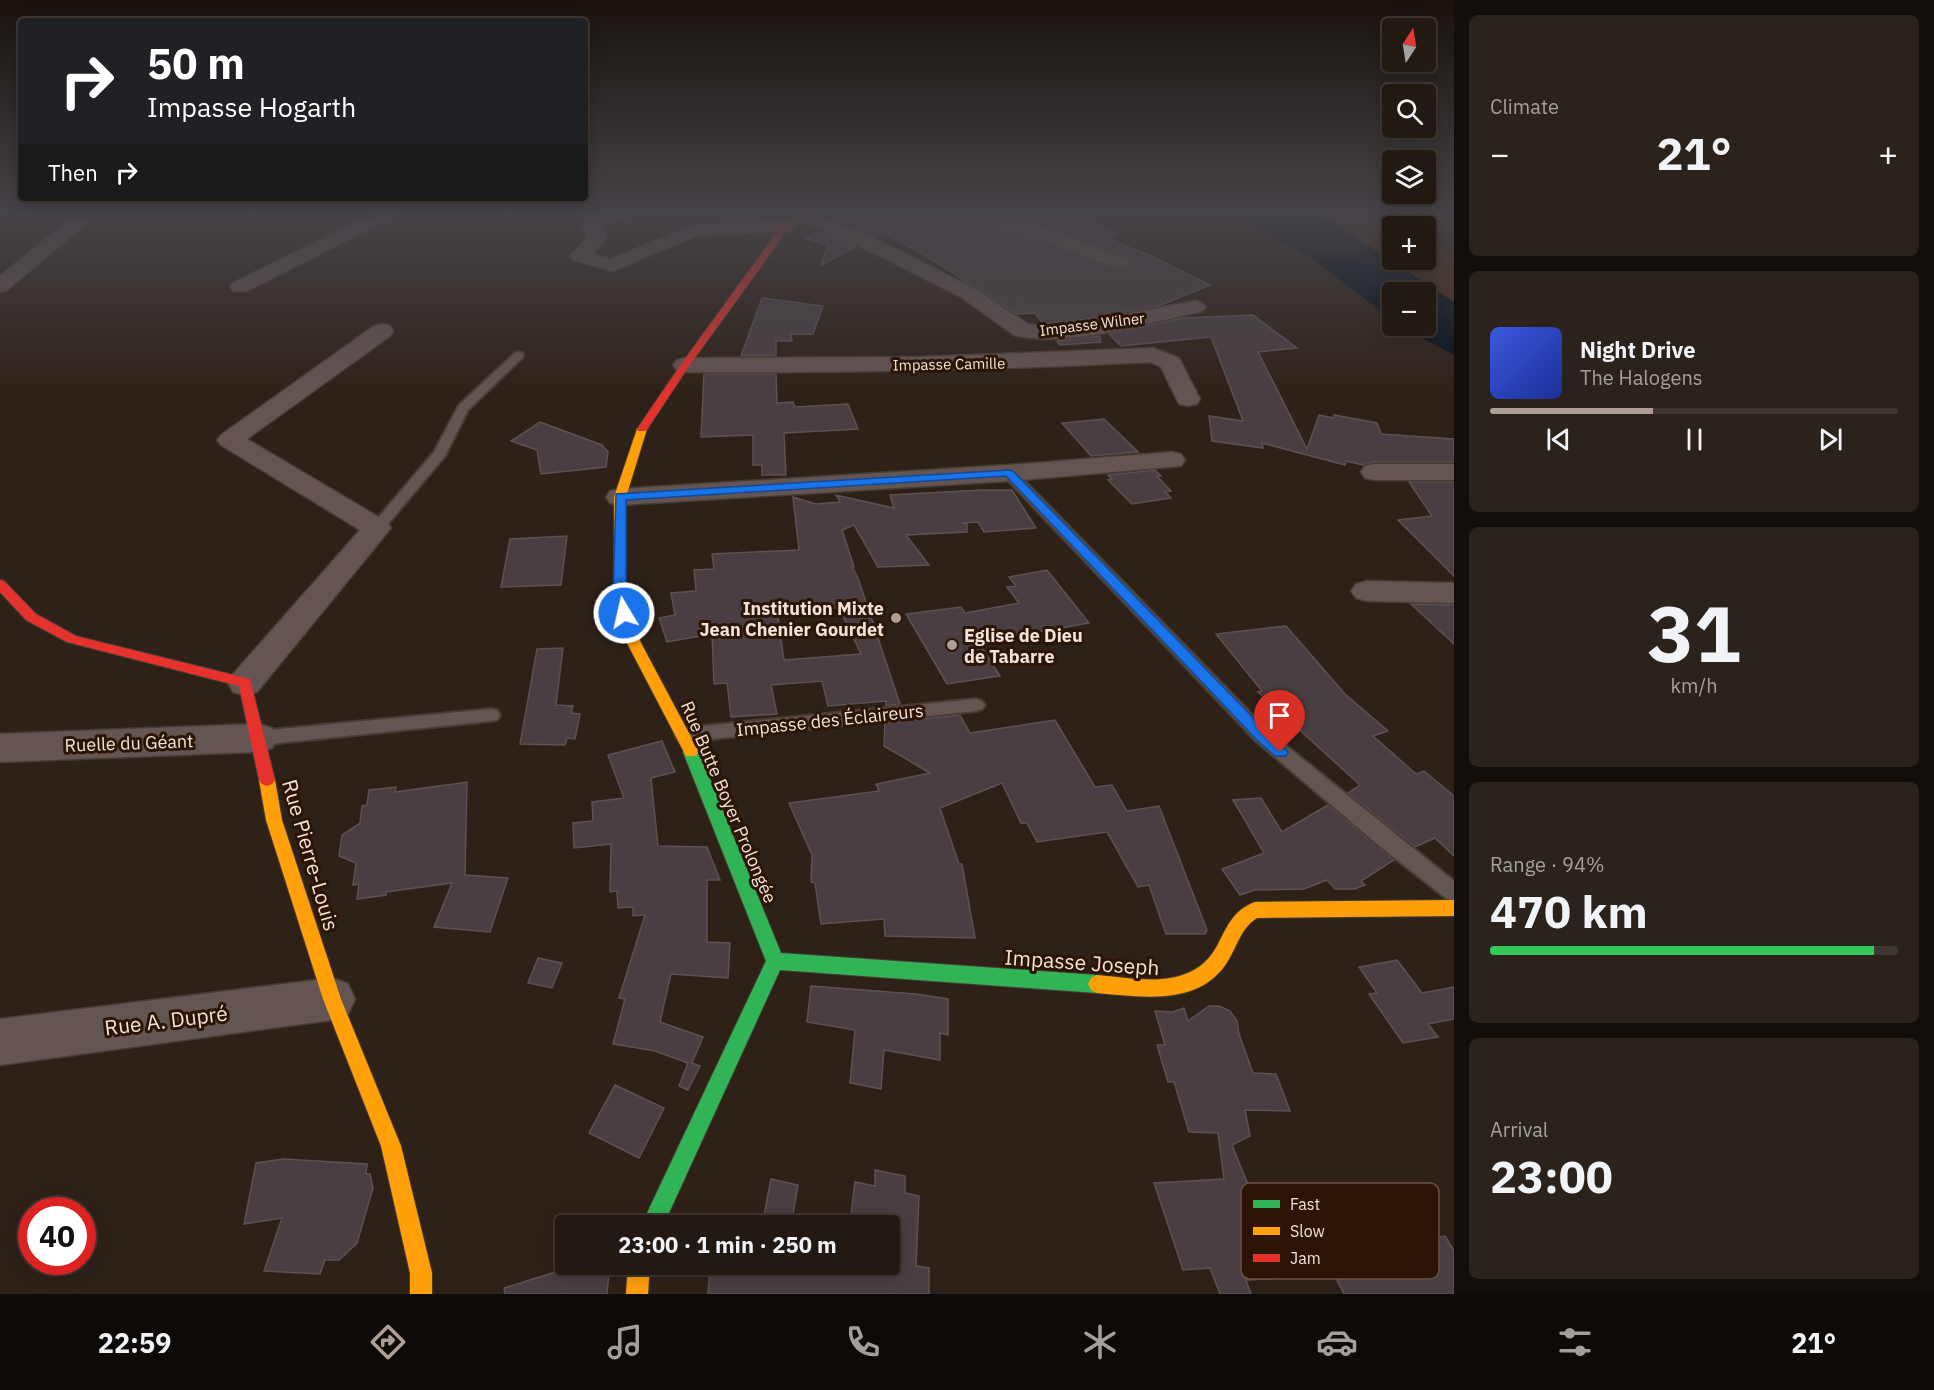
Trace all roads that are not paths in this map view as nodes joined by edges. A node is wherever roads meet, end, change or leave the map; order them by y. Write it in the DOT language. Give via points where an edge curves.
graph roads {
  1 [pos="14,274"];
  2 [pos="265,274"];
  3 [pos="754,274"];
  4 [pos="931,274"];
  5 [pos="0,286"];
  6 [pos="240,287"];
  7 [pos="1195,307"];
  8 [pos="382,331"];
  9 [pos="519,355"];
  10 [pos="685,365"];
  11 [pos="1188,399"];
  12 [pos="1172,460"];
  13 [pos="1374,472"];
  14 [pos="1454,472"];
  15 [pos="1009,473"];
  16 [pos="620,497"];
  17 [pos="377,528"];
  18 [pos="0,584"];
  19 [pos="1367,591"];
  20 [pos="1454,593"];
  21 [pos="245,683"];
  22 [pos="976,705"];
  23 [pos="491,715"];
  24 [pos="684,735"];
  25 [pos="259,738"];
  26 [pos="0,748"];
  27 [pos="1454,892"];
  28 [pos="1454,908"];
  29 [pos="776,961"];
  30 [pos="332,999"];
  31 [pos="0,1042"];
  32 [pos="657,1215"];
  33 [pos="638,1275"];
  34 [pos="421,1294"];
  35 [pos="637,1294"];
  1 -- 5 [label="street"];
  2 -- 6 [label="street"];
  3 -- 10 [label="street, Rue Butte Boyer Prolongée"];
  4 -- 7 [label="street, Impasse Wilner" via="968,293 1022,330 1044,333"];
  8 -- 17 [label="street" via="230,440"];
  9 -- 17 [label="lane" via="463,408 440,453"];
  10 -- 11 [label="street, Impasse Camille" via="992,364 1153,355 1171,363"];
  10 -- 16 [label="street, Rue Butte Boyer Prolongée" via="640,434"];
  12 -- 15 [label="street"];
  13 -- 14 [label="street"];
  15 -- 16 [label="street"];
  15 -- 27 [label="lane" via="1262,736"];
  16 -- 24 [label="street, Rue Butte Boyer Prolongée" via="620,597 634,644"];
  17 -- 21 [label="street"];
  18 -- 21 [label="street" via="31,617 72,639"];
  19 -- 20 [label="street"];
  21 -- 25 [label="street, Rue Pierre-Louis"];
  22 -- 24 [label="lane, Impasse des Éclaireurs"];
  23 -- 25 [label="lane"];
  24 -- 29 [label="street, Rue Butte Boyer Prolongée"];
  25 -- 26 [label="street, Ruelle du Géant"];
  25 -- 30 [label="street, Rue Pierre-Louis" via="274,820"];
  28 -- 29 [label="street, Impasse Joseph" via="1255,910 1234,923 1216,964 1201,978 1173,989"];
  29 -- 32 [label="street"];
  30 -- 31 [label="street, Rue A. Dupré"];
  30 -- 34 [label="street, Rue Pierre-Louis" via="391,1146 421,1272"];
  33 -- 35 [label="street"];
}
